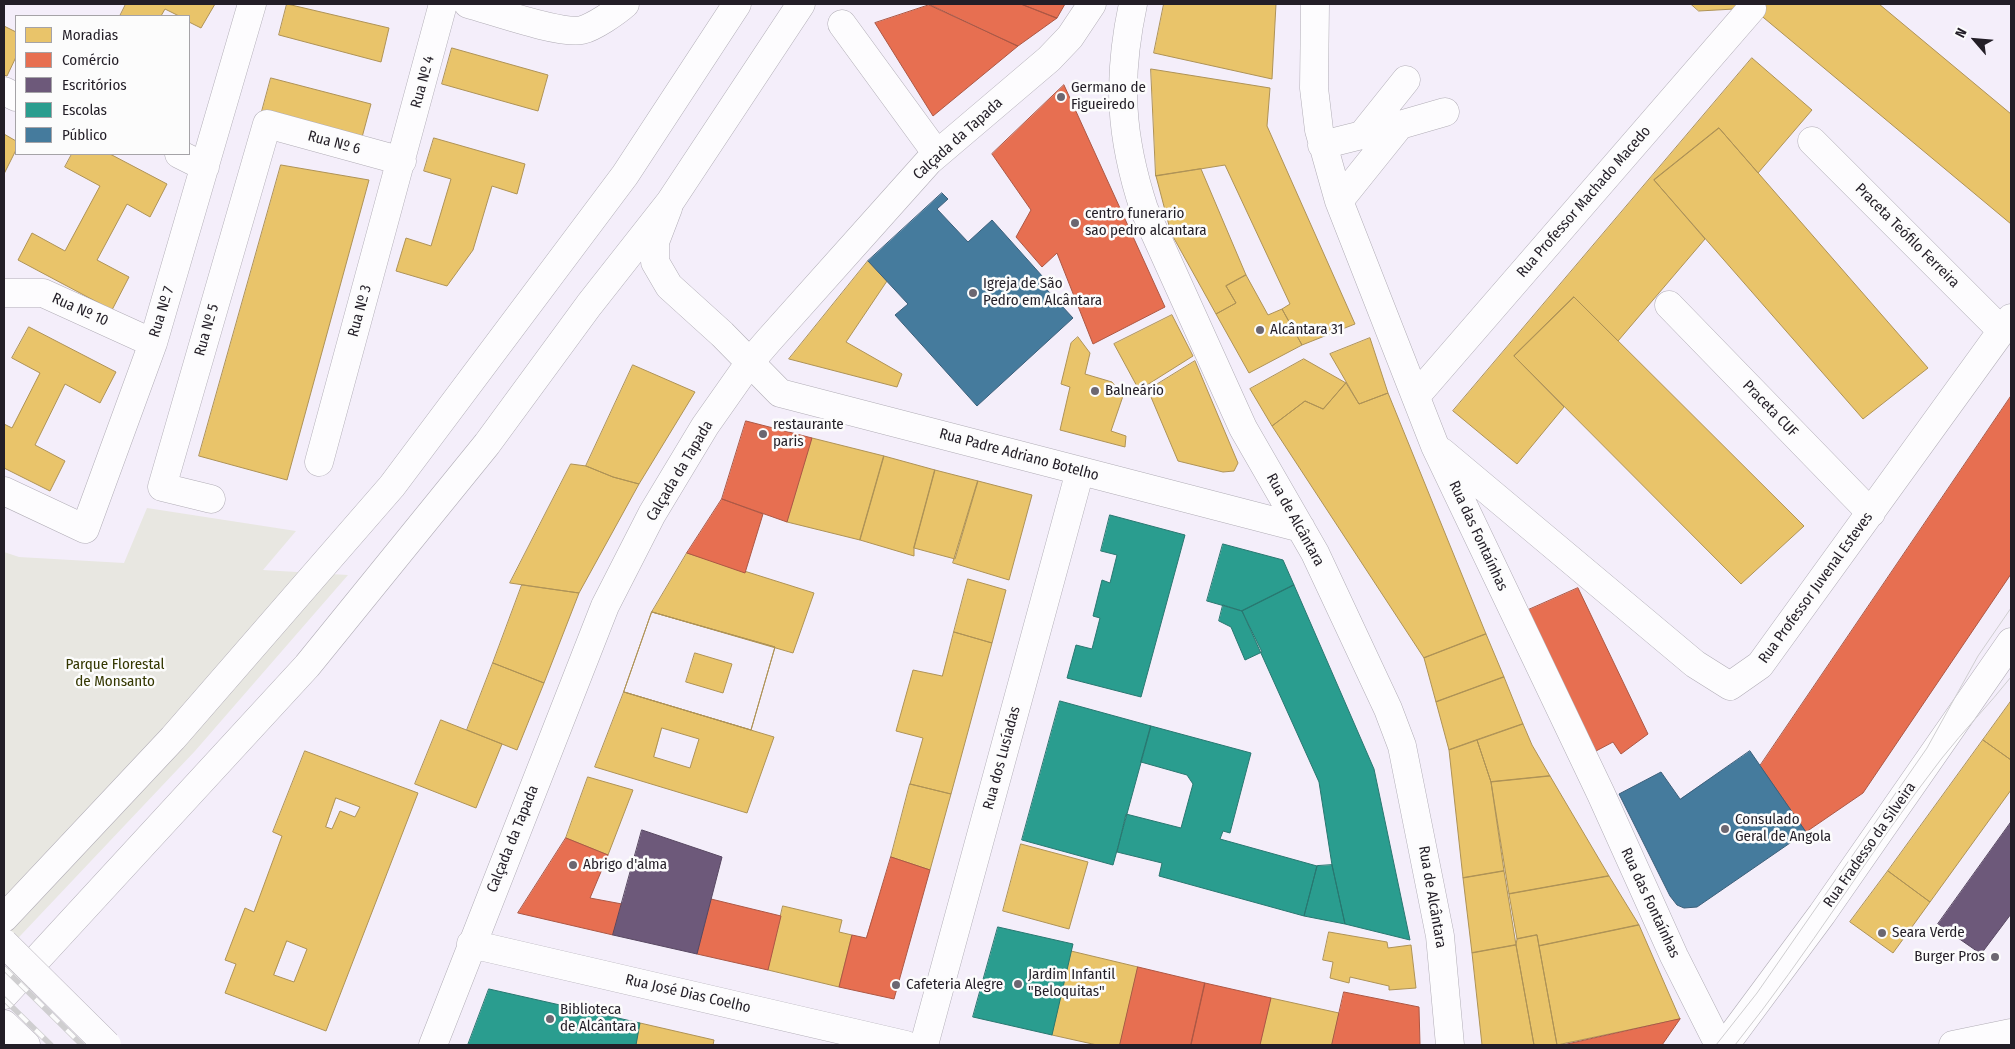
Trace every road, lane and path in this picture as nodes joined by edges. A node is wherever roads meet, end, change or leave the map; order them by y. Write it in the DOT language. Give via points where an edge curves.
graph roads {
  1 [pos="252,4"];
  2 [pos="443,4"];
  3 [pos="468,4"];
  4 [pos="625,4"];
  5 [pos="736,4"];
  6 [pos="801,4"];
  7 [pos="1092,4"];
  8 [pos="1133,4"];
  9 [pos="1315,4"];
  10 [pos="1752,8"];
  11 [pos="842,24"];
  12 [pos="1406,80"];
  13 [pos="1445,112"];
  14 [pos="267,124"];
  15 [pos="1812,141"];
  16 [pos="1322,145"];
  17 [pos="938,154"];
  18 [pos="182,155"];
  19 [pos="402,161"];
  20 [pos="205,168"];
  21 [pos="1339,201"];
  22 [pos="670,202"];
  23 [pos="4,294"];
  24 [pos="1668,304"];
  25 [pos="2007,324"];
  26 [pos="153,343"];
  27 [pos="750,362"];
  28 [pos="1416,396"];
  29 [pos="1435,446"];
  30 [pos="319,462"];
  31 [pos="1080,471"];
  32 [pos="4,491"];
  33 [pos="211,499"];
  34 [pos="1871,513"];
  35 [pos="1301,528"];
  36 [pos="2011,642"];
  37 [pos="4,918"];
  38 [pos="4,943"];
  39 [pos="471,944"];
  40 [pos="4,995"];
  41 [pos="4,1024"];
  42 [pos="2011,1033"];
  43 [pos="26,1045"];
  44 [pos="108,1045"];
  45 [pos="433,1045"];
  46 [pos="906,1045"];
  47 [pos="924,1045"];
  48 [pos="1450,1045"];
  49 [pos="1718,1045"];
  50 [pos="1725,1045"];
  51 [pos="1953,1045"];
  1 -- 20 [label="main road, Rua Nº 7"];
  2 -- 19 [label="main road, Rua Nº 4"];
  3 -- 4 [label="main road" via="548,27 581,30"];
  5 -- 37 [label="main road" via="625,175 392,486 173,738"];
  6 -- 22 [label="main road"];
  7 -- 17 [label="main road, Calçada da Tapada" via="1070,37 1049,59"];
  8 -- 35 [label="main road, Rua de Alcântara" via="1123,62 1122,102 1125,141 1133,175 1144,209 1243,428"];
  9 -- 16 [label="main road, Rua das Fontaínhas" via="1314,88"];
  10 -- 28 [label="main road, Rua Professor Machado Macedo"];
  11 -- 17 [label="main road"];
  12 -- 16 [label="main road" via="1362,135"];
  13 -- 21 [label="main road" via="1400,124"];
  14 -- 19 [label="main road, Rua Nº 6"];
  14 -- 33 [label="main road, Rua Nº 5" via="162,487"];
  15 -- 25 [label="main road, Praceta Teófilo Ferreira"];
  16 -- 21 [label="main road, Rua das Fontaínhas"];
  17 -- 27 [label="main road, Calçada da Tapada" via="928,161 808,293"];
  18 -- 20 [label="main road"];
  19 -- 30 [label="main road, Rua Nº 3"];
  20 -- 26 [label="main road, Rua Nº 7"];
  21 -- 28 [label="main road, Rua das Fontaínhas"];
  22 -- 27 [label="main road, Rua Padre Adriano Botelho" via="655,242 655,262 669,286"];
  22 -- 40 [label="main road" via="487,444 307,666"];
  23 -- 26 [label="main road, Rua Nº 10" via="42,293"];
  24 -- 34 [label="main road, Praceta CUF"];
  25 -- 34 [label="main road, Rua Professor Juvenal Esteves"];
  26 -- 32 [label="main road, Rua Nº 7" via="85,529"];
  27 -- 31 [label="main road, Rua Padre Adriano Botelho" via="780,393"];
  27 -- 39 [label="main road, Calçada da Tapada" via="705,426 657,506 605,606"];
  28 -- 29 [label="main road, Rua das Fontaínhas"];
  29 -- 34 [label="main road, Rua Professor Juvenal Esteves" via="1695,664 1730,686 1760,666"];
  29 -- 49 [label="main road, Rua das Fontaínhas"];
  31 -- 35 [label="main road, Rua Padre Adriano Botelho"];
  31 -- 47 [label="main road, Rua dos Lusíadas"];
  35 -- 48 [label="main road, Rua de Alcântara" via="1388,709 1402,746 1440,936"];
  36 -- 50 [label="main road, Rua Fradesso da Silveira" via="1822,914"];
  38 -- 44 [label="main road, bridge"];
  39 -- 45 [label="main road, Calçada da Tapada"];
  39 -- 46 [label="main road, Rua José Dias Coelho"];
  41 -- 43 [label="main road"];
  42 -- 51 [label="main road"];
}
